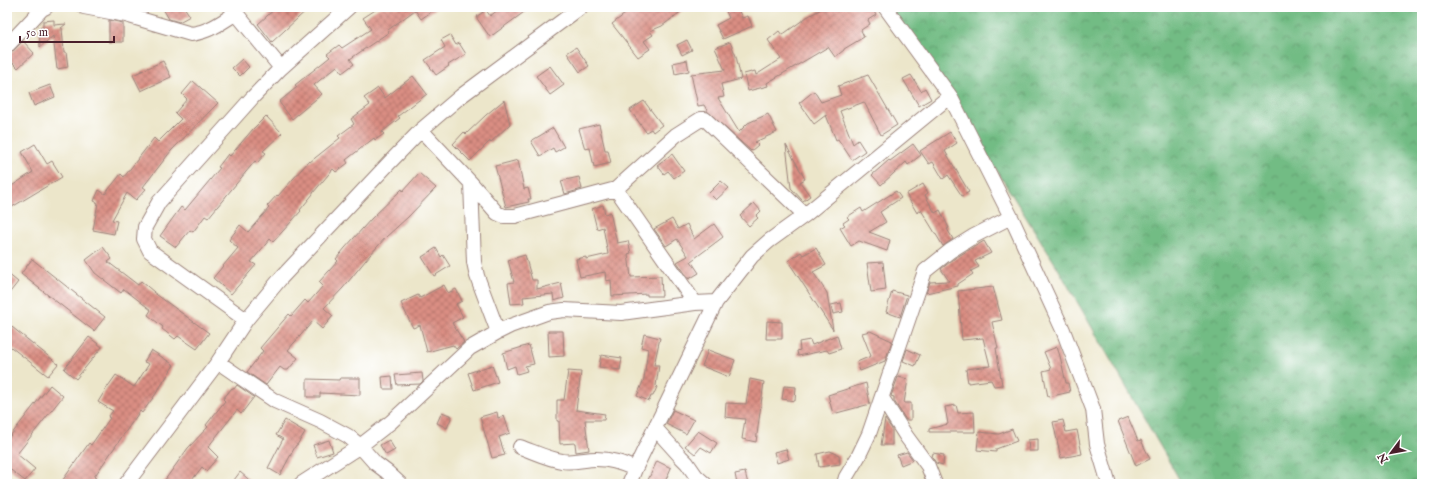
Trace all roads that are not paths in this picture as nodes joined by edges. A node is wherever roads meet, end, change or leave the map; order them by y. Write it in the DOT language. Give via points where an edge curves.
graph roads {
  1 [pos="46,7"];
  2 [pos="84,7"];
  3 [pos="349,7"];
  4 [pos="581,7"];
  5 [pos="885,7"];
  6 [pos="233,10"];
  7 [pos="7,46"];
  8 [pos="282,68"];
  9 [pos="950,96"];
  10 [pos="422,130"];
  11 [pos="471,183"];
  12 [pos="616,190"];
  13 [pos="805,215"];
  14 [pos="1011,218"];
  15 [pos="716,302"];
  16 [pos="695,303"];
  17 [pos="246,320"];
  18 [pos="498,332"];
  19 [pos="218,362"];
  20 [pos="882,398"];
  21 [pos="656,428"];
  22 [pos="360,446"];
  23 [pos="520,447"];
  24 [pos="635,469"];
  25 [pos="126,484"];
  26 [pos="301,484"];
  27 [pos="400,484"];
  28 [pos="629,484"];
  29 [pos="705,484"];
  30 [pos="844,484"];
  31 [pos="935,484"];
  32 [pos="1109,484"];
  1 -- 7 [label="street"];
  2 -- 6 [label="street" via="126,15 191,34 211,29"];
  3 -- 8 [label="street"];
  4 -- 10 [label="street" via="494,70"];
  5 -- 9 [label="street"];
  6 -- 8 [label="street"];
  8 -- 17 [label="street" via="163,197 145,227 144,240 150,251"];
  9 -- 13 [label="street"];
  9 -- 14 [label="street"];
  10 -- 11 [label="street"];
  10 -- 17 [label="street" via="287,272"];
  11 -- 12 [label="street" via="496,213 504,216 515,216"];
  11 -- 18 [label="street" via="476,276"];
  12 -- 13 [label="street" via="676,135 696,120 705,119"];
  12 -- 16 [label="street"];
  13 -- 15 [label="street" via="752,256"];
  14 -- 20 [label="street" via="974,236 925,271"];
  14 -- 32 [label="street" via="1063,330 1093,409 1096,444"];
  15 -- 16 [label="street"];
  15 -- 21 [label="street"];
  16 -- 18 [label="street" via="621,313 564,310 549,312"];
  17 -- 19 [label="street"];
  18 -- 22 [label="street" via="470,348 391,422"];
  19 -- 22 [label="street" via="275,401 338,430"];
  19 -- 25 [label="street"];
  20 -- 30 [label="street" via="869,434"];
  20 -- 31 [label="street" via="928,466"];
  21 -- 24 [label="street"];
  21 -- 29 [label="street"];
  22 -- 26 [label="street"];
  22 -- 27 [label="street"];
  23 -- 24 [label="street" via="564,461 617,461"];
  24 -- 28 [label="street"];
}
